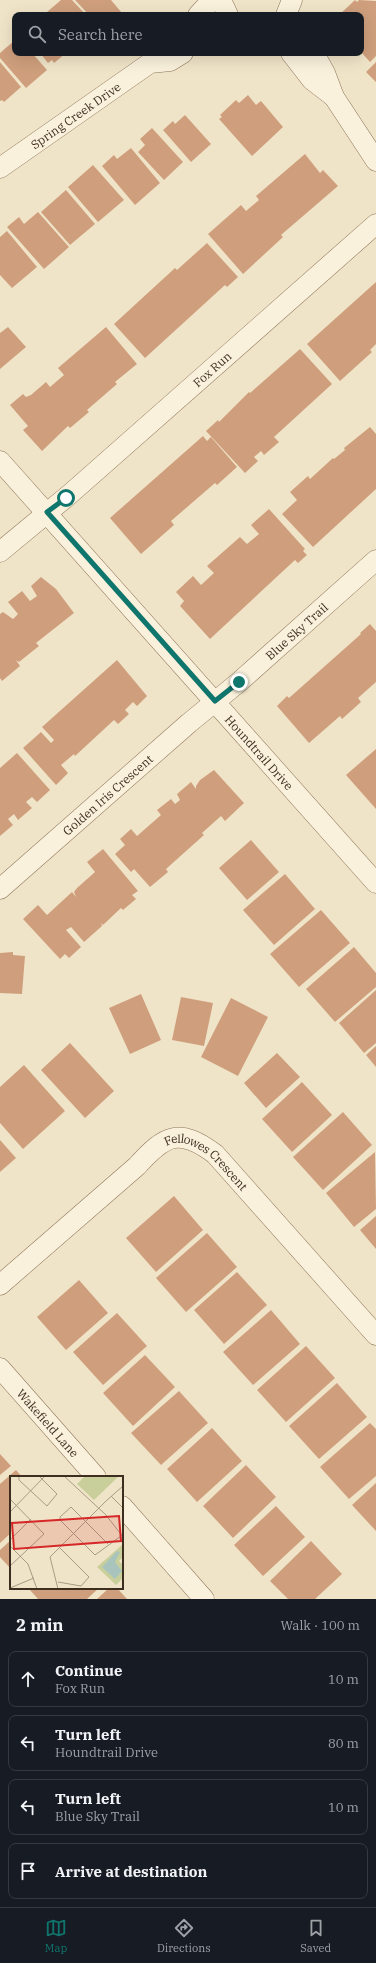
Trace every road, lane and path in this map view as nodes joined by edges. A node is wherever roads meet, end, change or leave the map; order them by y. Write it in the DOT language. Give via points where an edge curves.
graph roads {
  1 [pos="212,0"];
  2 [pos="221,0"];
  3 [pos="201,12"];
  4 [pos="227,12"];
  5 [pos="178,56"];
  6 [pos="293,56"];
  7 [pos="316,56"];
  8 [pos="153,58"];
  9 [pos="334,97"];
  10 [pos="376,161"];
  11 [pos="0,168"];
  12 [pos="376,224"];
  13 [pos="0,461"];
  14 [pos="47,512"];
  15 [pos="0,552"];
  16 [pos="376,560"];
  17 [pos="215,701"];
  18 [pos="376,883"];
  19 [pos="0,889"];
  20 [pos="0,1285"];
  21 [pos="376,1335"];
  22 [pos="0,1368"];
  23 [pos="95,1476"];
  24 [pos="123,1507"];
  25 [pos="204,1599"];
  1 -- 3 [label="street"];
  2 -- 4 [label="street"];
  5 -- 8 [label="street, Spring Creek Drive" via="170,61"];
  6 -- 9 [label="street" via="312,80"];
  7 -- 9 [label="street"];
  8 -- 11 [label="street, Spring Creek Drive"];
  9 -- 10 [label="street"];
  12 -- 14 [label="street, Fox Run"];
  13 -- 14 [label="street, Houndtrail Drive"];
  14 -- 15 [label="street"];
  14 -- 17 [label="street, Houndtrail Drive"];
  16 -- 17 [label="street, Blue Sky Trail"];
  17 -- 18 [label="street, Houndtrail Drive"];
  17 -- 19 [label="street, Golden Iris Crescent"];
  20 -- 21 [label="street, Fellowes Crescent" via="137,1166 153,1148 170,1138 184,1138 200,1142 215,1154"];
  22 -- 23 [label="street, Wakefield Lane"];
  24 -- 25 [label="street"];
}
